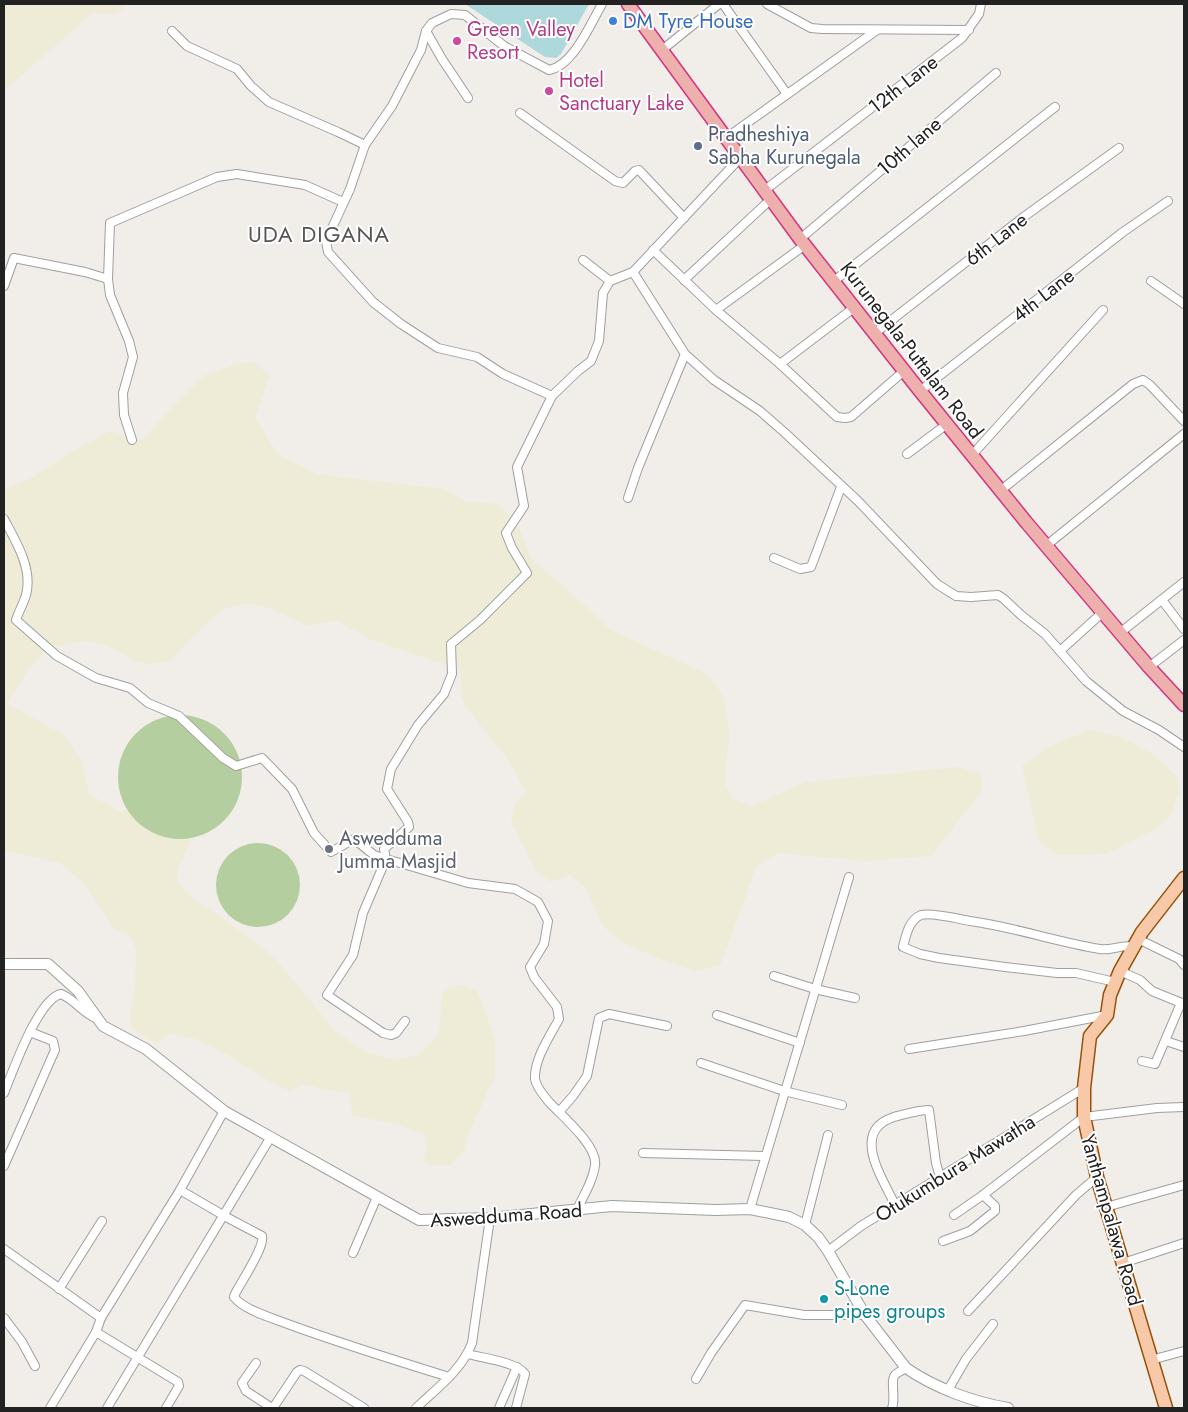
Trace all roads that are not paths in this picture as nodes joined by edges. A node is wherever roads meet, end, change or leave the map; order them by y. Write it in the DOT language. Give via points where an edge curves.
graph roads {
  1 [pos="602,4"];
  2 [pos="628,4"];
  3 [pos="718,4"];
  4 [pos="723,4"];
  5 [pos="767,4"];
  6 [pos="981,4"];
  7 [pos="877,30"];
  8 [pos="968,30"];
  9 [pos="172,31"];
  10 [pos="426,31"];
  11 [pos="662,50"];
  12 [pos="996,73"];
  13 [pos="787,94"];
  14 [pos="468,98"];
  15 [pos="1055,107"];
  16 [pos="520,113"];
  17 [pos="726,138"];
  18 [pos="366,145"];
  19 [pos="1119,148"];
  20 [pos="740,158"];
  21 [pos="768,195"];
  22 [pos="1168,201"];
  23 [pos="343,202"];
  24 [pos="684,218"];
  25 [pos="803,242"];
  26 [pos="653,250"];
  27 [pos="583,260"];
  28 [pos="633,272"];
  29 [pos="108,279"];
  30 [pos="684,280"];
  31 [pos="834,280"];
  32 [pos="610,281"];
  33 [pos="1151,281"];
  34 [pos="4,286"];
  35 [pos="1184,304"];
  36 [pos="855,307"];
  37 [pos="716,310"];
  38 [pos="1103,310"];
  39 [pos="875,332"];
  40 [pos="685,354"];
  41 [pos="780,364"];
  42 [pos="904,371"];
  43 [pos="920,391"];
  44 [pos="552,396"];
  45 [pos="1184,421"];
  46 [pos="947,424"];
  47 [pos="1184,434"];
  48 [pos="132,440"];
  49 [pos="907,454"];
  50 [pos="972,456"];
  51 [pos="841,487"];
  52 [pos="1000,491"];
  53 [pos="628,498"];
  54 [pos="4,519"];
  55 [pos="1047,545"];
  56 [pos="774,558"];
  57 [pos="1184,582"];
  58 [pos="1162,600"];
  59 [pos="1103,612"];
  60 [pos="1184,629"];
  61 [pos="1121,632"];
  62 [pos="1184,640"];
  63 [pos="1060,652"];
  64 [pos="1149,667"];
  65 [pos="1184,705"];
  66 [pos="1184,747"];
  67 [pos="386,859"];
  68 [pos="849,877"];
  69 [pos="1184,878"];
  70 [pos="1136,943"];
  71 [pos="4,964"];
  72 [pos="1184,965"];
  73 [pos="774,976"];
  74 [pos="1117,977"];
  75 [pos="815,989"];
  76 [pos="856,998"];
  77 [pos="1182,1004"];
  78 [pos="717,1015"];
  79 [pos="1107,1015"];
  80 [pos="98,1019"];
  81 [pos="405,1021"];
  82 [pos="667,1026"];
  83 [pos="30,1032"];
  84 [pos="1166,1041"];
  85 [pos="800,1043"];
  86 [pos="1184,1047"];
  87 [pos="910,1049"];
  88 [pos="1142,1061"];
  89 [pos="701,1063"];
  90 [pos="1084,1088"];
  91 [pos="784,1091"];
  92 [pos="4,1093"];
  93 [pos="842,1105"];
  94 [pos="1184,1107"];
  95 [pos="224,1111"];
  96 [pos="559,1112"];
  97 [pos="1084,1117"];
  98 [pos="828,1135"];
  99 [pos="269,1140"];
  100 [pos="643,1153"];
  101 [pos="765,1156"];
  102 [pos="4,1166"];
  103 [pos="940,1177"];
  104 [pos="1097,1177"];
  105 [pos="1184,1185"];
  106 [pos="180,1190"];
  107 [pos="983,1196"];
  108 [pos="377,1197"];
  109 [pos="895,1205"];
  110 [pos="1106,1207"];
  111 [pos="750,1209"];
  112 [pos="576,1211"];
  113 [pos="223,1215"];
  114 [pos="954,1215"];
  115 [pos="490,1218"];
  116 [pos="102,1221"];
  117 [pos="804,1226"];
  118 [pos="943,1241"];
  119 [pos="1184,1243"];
  120 [pos="4,1249"];
  121 [pos="828,1251"];
  122 [pos="353,1253"];
  123 [pos="1123,1263"];
  124 [pos="59,1289"];
  125 [pos="968,1312"];
  126 [pos="865,1316"];
  127 [pos="4,1318"];
  128 [pos="101,1318"];
  129 [pos="993,1324"];
  130 [pos="96,1332"];
  131 [pos="1184,1351"];
  132 [pos="468,1354"];
  133 [pos="137,1357"];
  134 [pos="1151,1360"];
  135 [pos="256,1363"];
  136 [pos="35,1366"];
  137 [pos="517,1367"];
  138 [pos="906,1368"];
  139 [pos="449,1377"];
  140 [pos="696,1379"];
  141 [pos="948,1390"];
  142 [pos="261,1405"];
  143 [pos="50,1408"];
  144 [pos="107,1408"];
  145 [pos="166,1408"];
  146 [pos="273,1408"];
  147 [pos="364,1408"];
  148 [pos="416,1408"];
  149 [pos="498,1408"];
  150 [pos="516,1408"];
  151 [pos="892,1408"];
  152 [pos="1008,1408"];
  153 [pos="1166,1408"];
  1 -- 10 [label="street" via="573,53 552,69 545,69 504,46 465,15 448,15 432,23"];
  2 -- 11 [label="highway, Kurunegala-Puttalam Road"];
  3 -- 11 [label="street"];
  4 -- 13 [label="street"];
  5 -- 7 [label="street" via="811,28"];
  6 -- 8 [label="street, 12th Lane" via="980,14"];
  7 -- 8 [label="street"];
  7 -- 13 [label="street"];
  8 -- 21 [label="street, 12th Lane"];
  9 -- 18 [label="street" via="186,46 237,69 268,102"];
  10 -- 14 [label="street"];
  10 -- 18 [label="street" via="421,50 401,89"];
  11 -- 17 [label="highway, Kurunegala-Puttalam Road"];
  12 -- 25 [label="street, 10th lane"];
  13 -- 17 [label="street"];
  15 -- 31 [label="street"];
  16 -- 24 [label="street" via="615,181 623,183 639,170"];
  17 -- 20 [label="highway, Kurunegala-Puttalam Road"];
  18 -- 23 [label="street"];
  19 -- 39 [label="street, 6th Lane"];
  20 -- 21 [label="highway, Kurunegala-Puttalam Road"];
  20 -- 24 [label="street"];
  21 -- 25 [label="highway, Kurunegala-Puttalam Road"];
  21 -- 30 [label="street, 12th Lane"];
  22 -- 43 [label="street, 4th Lane" via="1123,232"];
  23 -- 29 [label="street" via="305,185 237,174 217,177 110,223"];
  23 -- 44 [label="street" via="326,241 328,252 373,302 438,348 477,357 503,374"];
  24 -- 26 [label="street"];
  25 -- 31 [label="highway, Kurunegala-Puttalam Road"];
  25 -- 37 [label="street, 10th lane"];
  26 -- 28 [label="street"];
  26 -- 30 [label="street"];
  27 -- 32 [label="street"];
  28 -- 32 [label="street"];
  28 -- 40 [label="street"];
  29 -- 34 [label="street" via="14,258"];
  29 -- 48 [label="street" via="110,295 133,357 123,393 124,415"];
  30 -- 37 [label="street"];
  31 -- 36 [label="highway, Kurunegala-Puttalam Road"];
  32 -- 44 [label="street" via="603,294 599,340 591,361"];
  33 -- 35 [label="street"];
  36 -- 39 [label="highway, Kurunegala-Puttalam Road"];
  36 -- 41 [label="street"];
  37 -- 41 [label="street"];
  38 -- 50 [label="street"];
  39 -- 42 [label="highway, Kurunegala-Puttalam Road"];
  40 -- 51 [label="street" via="714,380 760,412"];
  40 -- 53 [label="street"];
  41 -- 42 [label="street" via="832,413 845,418 851,417"];
  42 -- 43 [label="highway, Kurunegala-Puttalam Road"];
  43 -- 46 [label="highway, Kurunegala-Puttalam Road"];
  44 -- 67 [label="street" via="517,467 524,506 506,533 527,573 451,644 452,674 444,694 418,725 391,769 387,789 409,827 384,849"];
  45 -- 52 [label="street" via="1143,380 1133,384"];
  46 -- 49 [label="street"];
  46 -- 50 [label="highway, Kurunegala-Puttalam Road"];
  47 -- 55 [label="street"];
  50 -- 52 [label="highway, Kurunegala-Puttalam Road"];
  51 -- 56 [label="street" via="811,567 800,569"];
  51 -- 63 [label="street" via="937,584 956,596 998,595 1045,634"];
  52 -- 55 [label="highway, Kurunegala-Puttalam Road"];
  54 -- 67 [label="street" via="26,567 27,590 16,620 57,656 96,678 130,688 148,703 179,716 223,758 236,766 262,758 292,789 314,833 332,852 354,839 374,855"];
  55 -- 59 [label="highway, Kurunegala-Puttalam Road"];
  57 -- 58 [label="street"];
  58 -- 60 [label="street"];
  58 -- 61 [label="street"];
  59 -- 61 [label="highway, Kurunegala-Puttalam Road"];
  59 -- 63 [label="street"];
  61 -- 64 [label="highway, Kurunegala-Puttalam Road"];
  62 -- 64 [label="street"];
  63 -- 66 [label="street" via="1086,681 1123,711"];
  64 -- 65 [label="highway, Kurunegala-Puttalam Road"];
  67 -- 81 [label="street" via="363,913 353,955 327,995 383,1033 396,1033"];
  67 -- 96 [label="street" via="468,883 515,889 538,902 548,922 544,944 530,967 557,1007 559,1019 540,1056 535,1080 542,1094"];
  68 -- 75 [label="street"];
  69 -- 70 [label="main road, Yanthampalawa Road"];
  70 -- 72 [label="street" via="1179,959"];
  70 -- 74 [label="main road, Yanthampalawa Road"];
  70 -- 74 [label="street" via="1103,950 990,924 928,914 911,924 903,947 939,958"];
  71 -- 80 [label="street, Aswedduma Road" via="48,964 78,991"];
  73 -- 75 [label="street"];
  74 -- 77 [label="street" via="1140,980 1152,991"];
  74 -- 79 [label="main road, Yanthampalawa Road"];
  75 -- 76 [label="street"];
  75 -- 85 [label="street"];
  77 -- 84 [label="street"];
  78 -- 85 [label="street"];
  79 -- 87 [label="street"];
  79 -- 90 [label="main road, Yanthampalawa Road" via="1090,1036"];
  80 -- 83 [label="street" via="89,1016 68,996 57,994 48,1002"];
  80 -- 95 [label="street, Aswedduma Road" via="103,1026 146,1049"];
  82 -- 96 [label="street" via="609,1014 599,1018 587,1076"];
  83 -- 92 [label="street"];
  83 -- 102 [label="street" via="53,1041 55,1050"];
  84 -- 86 [label="street"];
  84 -- 88 [label="street" via="1156,1064"];
  85 -- 91 [label="street"];
  89 -- 91 [label="street"];
  90 -- 97 [label="main road, Yanthampalawa Road"];
  90 -- 103 [label="street, Otukumbura Mawatha"];
  91 -- 93 [label="street"];
  91 -- 101 [label="street"];
  94 -- 97 [label="street"];
  95 -- 106 [label="street"];
  95 -- 108 [label="street, Aswedduma Road"];
  96 -- 112 [label="street" via="594,1154 595,1164 587,1190"];
  97 -- 104 [label="main road, Yanthampalawa Road"];
  97 -- 107 [label="street"];
  98 -- 117 [label="street"];
  99 -- 113 [label="street"];
  100 -- 101 [label="street"];
  101 -- 111 [label="street"];
  103 -- 109 [label="street, Otukumbura Mawatha"];
  103 -- 109 [label="street" via="929,1110 878,1124 870,1146"];
  104 -- 110 [label="main road, Yanthampalawa Road"];
  104 -- 125 [label="street" via="1076,1195"];
  105 -- 110 [label="street"];
  106 -- 113 [label="street"];
  106 -- 128 [label="street"];
  107 -- 114 [label="street"];
  107 -- 118 [label="street" via="995,1206 995,1211 970,1231"];
  108 -- 115 [label="street, Aswedduma Road" via="419,1220"];
  108 -- 122 [label="street"];
  109 -- 121 [label="street, Otukumbura Mawatha"];
  110 -- 123 [label="main road, Yanthampalawa Road"];
  111 -- 112 [label="street, Aswedduma Road" via="612,1206"];
  111 -- 117 [label="street, Aswedduma Road" via="789,1217"];
  112 -- 115 [label="street, Aswedduma Road"];
  113 -- 133 [label="street"];
  113 -- 139 [label="street" via="262,1236 259,1253 235,1294 238,1302 265,1316 317,1335"];
  115 -- 132 [label="street"];
  116 -- 124 [label="street"];
  117 -- 121 [label="street, Aswedduma Road"];
  119 -- 123 [label="street"];
  120 -- 124 [label="street"];
  121 -- 126 [label="street, Aswedduma Road"];
  123 -- 134 [label="main road, Yanthampalawa Road"];
  124 -- 128 [label="street"];
  126 -- 138 [label="street, Aswedduma Road"];
  126 -- 140 [label="street" via="804,1315 745,1305"];
  127 -- 136 [label="street"];
  128 -- 130 [label="street"];
  129 -- 141 [label="street" via="966,1359"];
  130 -- 133 [label="street"];
  130 -- 143 [label="street"];
  131 -- 134 [label="street"];
  132 -- 137 [label="street"];
  132 -- 139 [label="street"];
  133 -- 144 [label="street"];
  133 -- 145 [label="street" via="178,1382 179,1386"];
  134 -- 153 [label="main road, Yanthampalawa Road"];
  135 -- 142 [label="street" via="242,1383"];
  137 -- 149 [label="street"];
  137 -- 150 [label="street" via="525,1374"];
  138 -- 141 [label="street, Aswedduma Road"];
  138 -- 151 [label="street" via="893,1378"];
  139 -- 148 [label="street"];
  141 -- 152 [label="street, Aswedduma Road"];
  142 -- 146 [label="street"];
  146 -- 147 [label="street" via="300,1370"];
}
